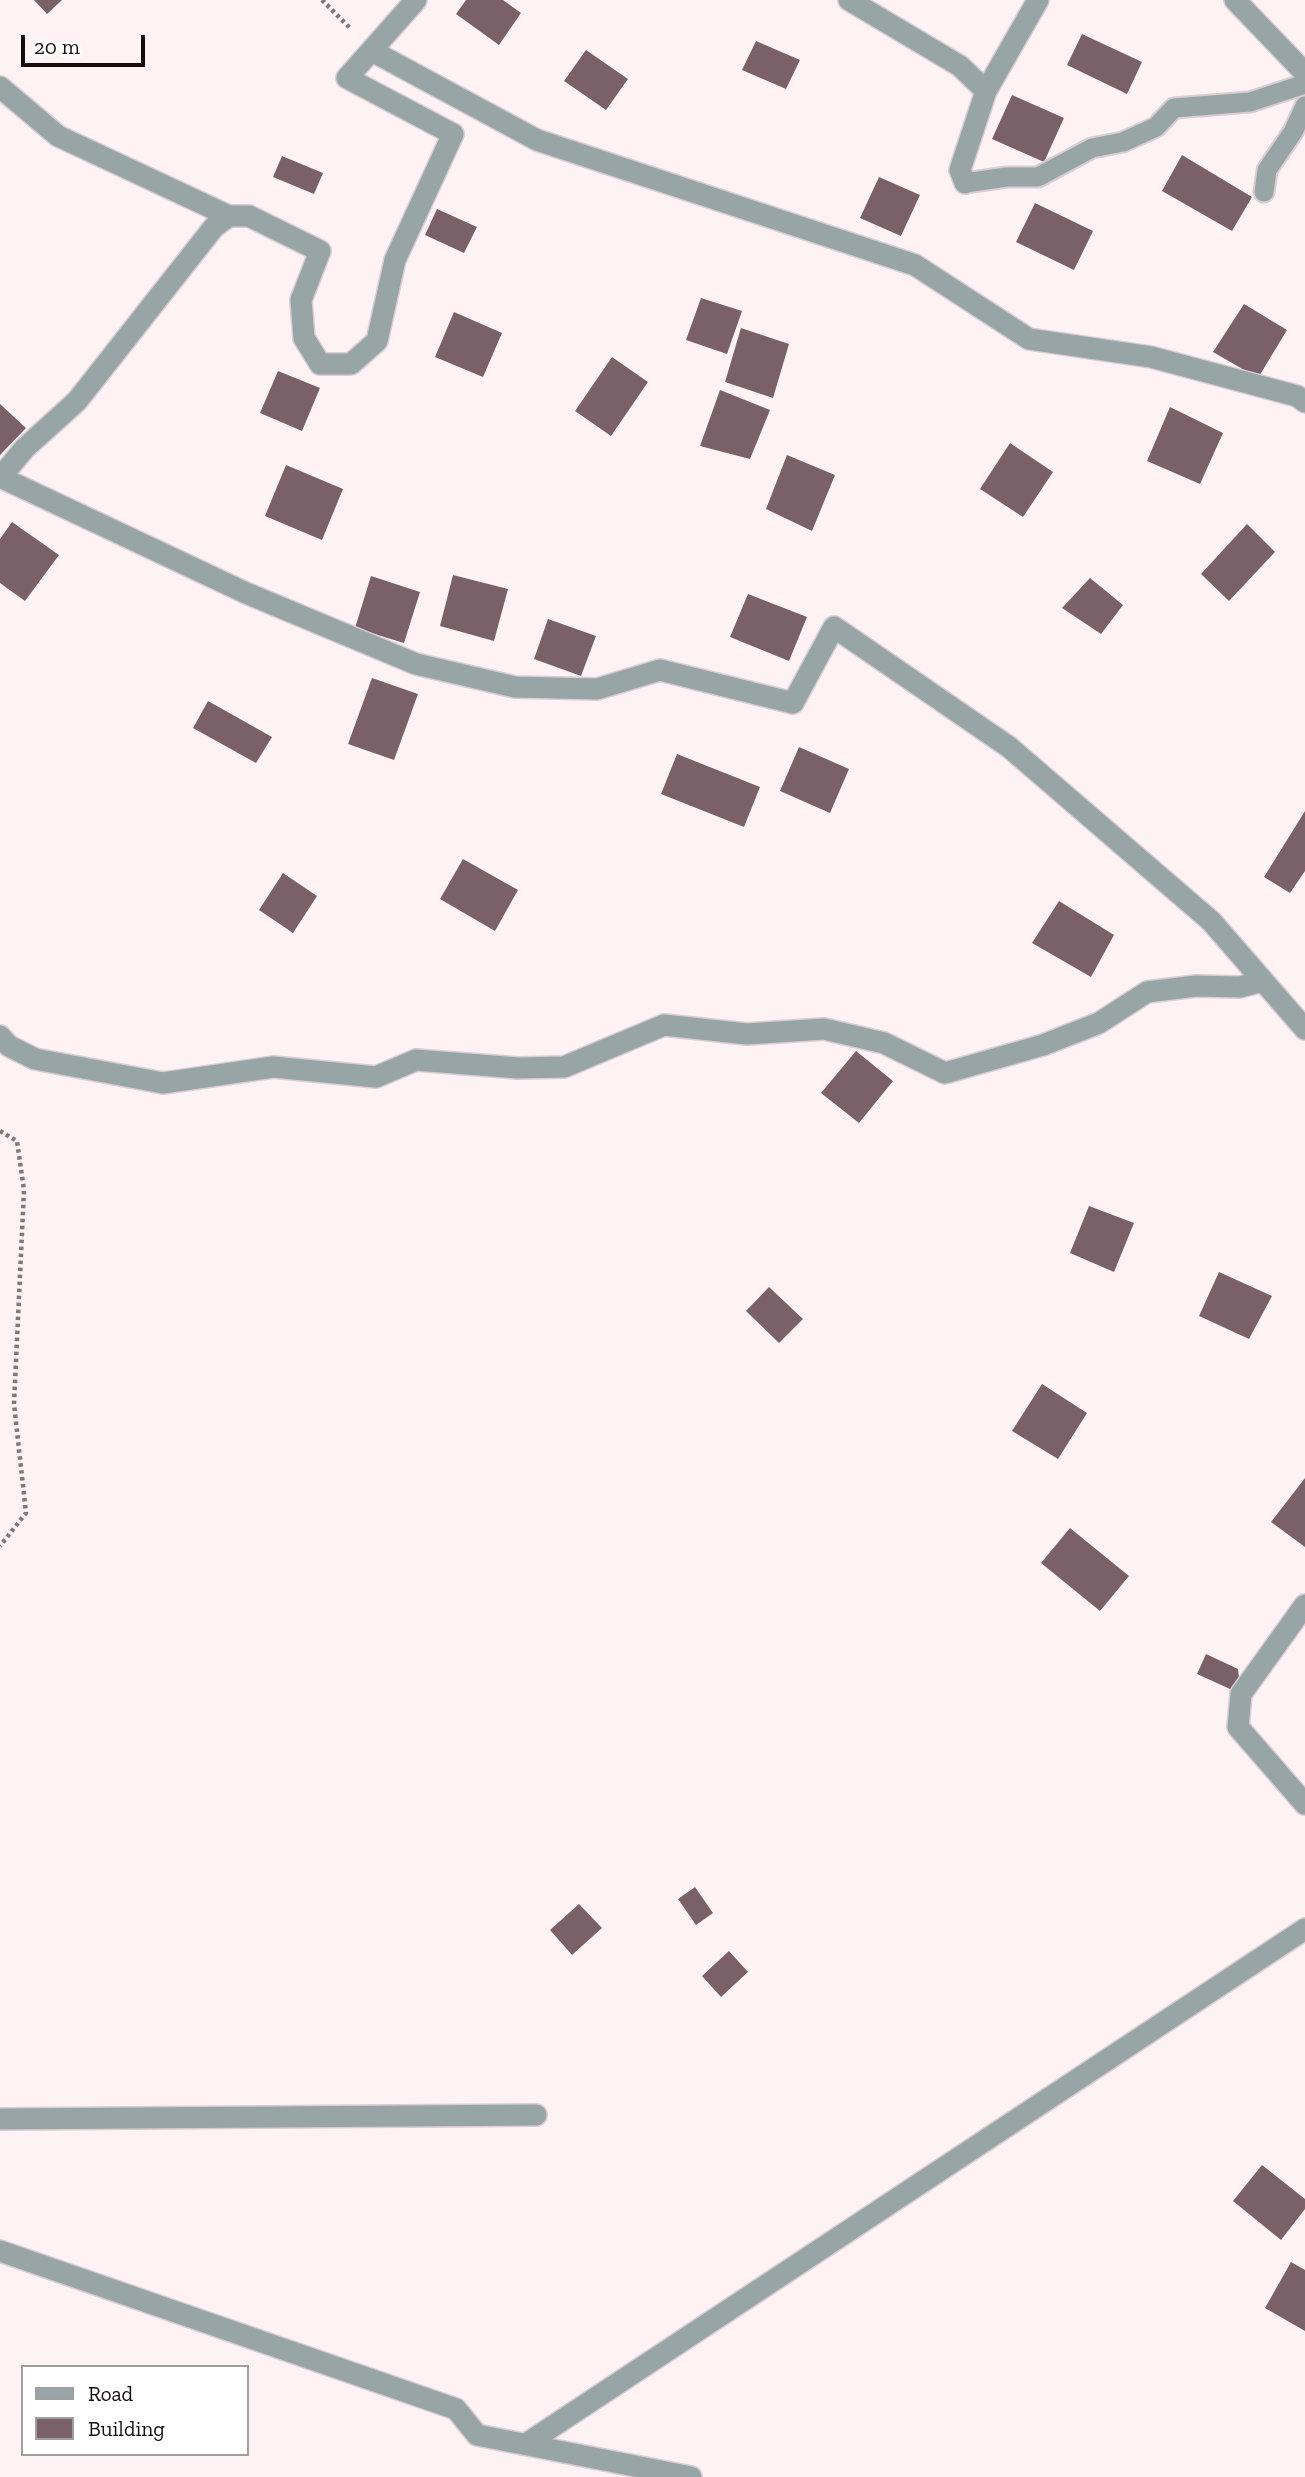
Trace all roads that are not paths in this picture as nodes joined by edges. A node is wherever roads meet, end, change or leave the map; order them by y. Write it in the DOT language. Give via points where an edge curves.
graph roads {
  1 [pos="416,0"];
  2 [pos="849,0"];
  3 [pos="1038,0"];
  4 [pos="1235,0"];
  5 [pos="372,51"];
  6 [pos="1305,73"];
  7 [pos="1305,83"];
  8 [pos="0,87"];
  9 [pos="986,90"];
  10 [pos="1305,106"];
  11 [pos="965,183"];
  12 [pos="1264,192"];
  13 [pos="229,216"];
  14 [pos="1305,402"];
  15 [pos="0,478"];
  16 [pos="1263,981"];
  17 [pos="1305,1029"];
  18 [pos="0,1036"];
  19 [pos="1305,1605"];
  20 [pos="1305,1804"];
  21 [pos="1305,1928"];
  22 [pos="536,2115"];
  23 [pos="0,2119"];
  24 [pos="0,2250"];
  25 [pos="526,2444"];
  26 [pos="691,2477"];
  1 -- 5 [label="street"];
  2 -- 9 [label="street" via="960,66"];
  3 -- 9 [label="street"];
  4 -- 6 [label="street"];
  5 -- 13 [label="street" via="347,78 453,134 395,260 377,341 351,364 320,364 304,338 301,300 320,251 249,216"];
  5 -- 14 [label="street" via="537,141 915,265 1029,339 1151,357 1297,396"];
  7 -- 11 [label="lane" via="1250,102 1174,107 1156,127 1123,142 1092,148 1038,177"];
  8 -- 13 [label="street" via="58,136"];
  9 -- 11 [label="street" via="960,170"];
  10 -- 12 [label="lane" via="1267,170"];
  13 -- 15 [label="street" via="214,226 77,401 24,449"];
  15 -- 16 [label="street" via="246,593 416,664 515,687 597,689 660,670 793,703 834,627 1009,747 1211,921"];
  16 -- 17 [label="street"];
  16 -- 18 [label="street" via="1240,987 1147,992 1099,1023 1043,1045 945,1073 884,1043 824,1029 747,1034 664,1025 564,1067 416,1060 376,1077 273,1067 163,1083 35,1059"];
  19 -- 20 [label="street" via="1241,1694 1238,1727"];
  21 -- 25 [label="street"];
  22 -- 23 [label="street"];
  24 -- 25 [label="street" via="456,2409 477,2435"];
  25 -- 26 [label="street"];
}
